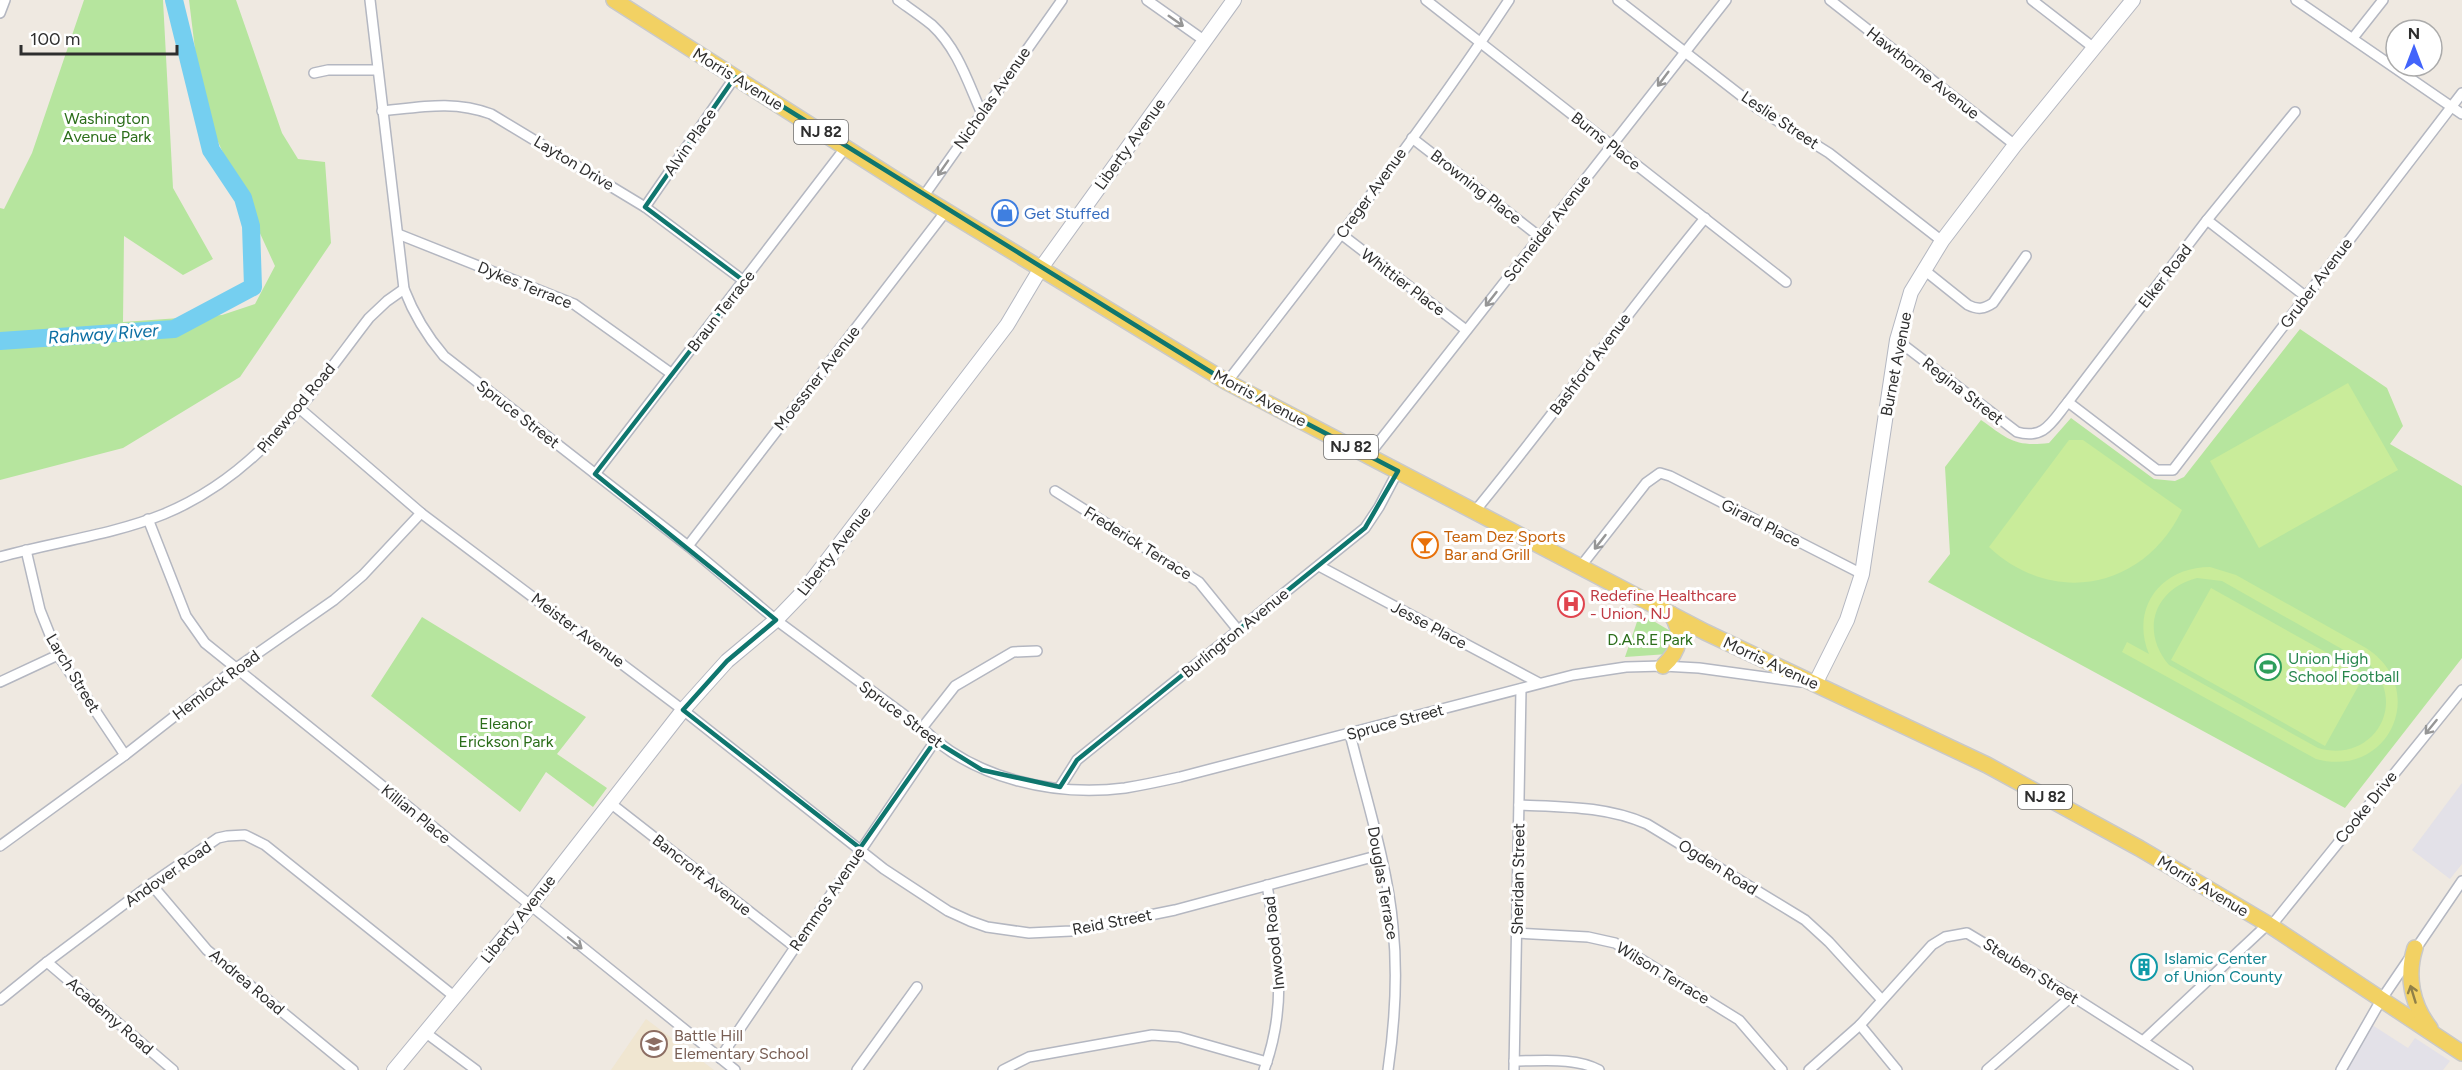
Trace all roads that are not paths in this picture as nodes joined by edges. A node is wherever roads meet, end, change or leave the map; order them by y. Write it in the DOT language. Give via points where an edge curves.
graph roads {
  1 [pos="5,0"];
  2 [pos="370,0"];
  3 [pos="614,0"];
  4 [pos="898,0"];
  5 [pos="1062,0"];
  6 [pos="1147,0"];
  7 [pos="1233,0"];
  8 [pos="1426,0"];
  9 [pos="1509,0"];
  10 [pos="1618,0"];
  11 [pos="1726,0"];
  12 [pos="1830,0"];
  13 [pos="2032,0"];
  14 [pos="2133,0"];
  15 [pos="2296,0"];
  16 [pos="2383,0"];
  17 [pos="0,13"];
  18 [pos="2354,38"];
  19 [pos="1205,41"];
  20 [pos="1480,44"];
  21 [pos="2094,48"];
  22 [pos="1684,51"];
  23 [pos="377,70"];
  24 [pos="314,74"];
  25 [pos="735,77"];
  26 [pos="2462,93"];
  27 [pos="2452,107"];
  28 [pos="382,111"];
  29 [pos="2295,112"];
  30 [pos="982,114"];
  31 [pos="2462,114"];
  32 [pos="1412,138"];
  33 [pos="2015,145"];
  34 [pos="1612,146"];
  35 [pos="846,147"];
  36 [pos="923,196"];
  37 [pos="645,207"];
  38 [pos="946,211"];
  39 [pos="1706,218"];
  40 [pos="2207,220"];
  41 [pos="398,234"];
  42 [pos="1341,234"];
  43 [pos="1540,237"];
  44 [pos="1942,241"];
  45 [pos="2026,256"];
  46 [pos="1041,268"];
  47 [pos="1923,269"];
  48 [pos="744,281"];
  49 [pos="1786,282"];
  50 [pos="404,289"];
  51 [pos="2305,296"];
  52 [pos="1466,330"];
  53 [pos="1897,340"];
  54 [pos="672,374"];
  55 [pos="1227,381"];
  56 [pos="2068,402"];
  57 [pos="299,408"];
  58 [pos="2032,435"];
  59 [pos="1368,456"];
  60 [pos="1398,471"];
  61 [pos="595,474"];
  62 [pos="1054,491"];
  63 [pos="1475,511"];
  64 [pos="421,513"];
  65 [pos="148,519"];
  66 [pos="688,546"];
  67 [pos="26,550"];
  68 [pos="0,557"];
  69 [pos="1319,566"];
  70 [pos="1581,566"];
  71 [pos="1862,574"];
  72 [pos="1671,614"];
  73 [pos="776,620"];
  74 [pos="1238,630"];
  75 [pos="1037,651"];
  76 [pos="58,655"];
  77 [pos="1663,666"];
  78 [pos="235,669"];
  79 [pos="0,682"];
  80 [pos="1539,683"];
  81 [pos="1815,684"];
  82 [pos="1521,689"];
  83 [pos="2462,690"];
  84 [pos="683,710"];
  85 [pos="922,728"];
  86 [pos="1350,734"];
  87 [pos="935,741"];
  88 [pos="125,755"];
  89 [pos="1060,787"];
  90 [pos="609,802"];
  91 [pos="1519,805"];
  92 [pos="0,846"];
  93 [pos="860,849"];
  94 [pos="1380,855"];
  95 [pos="2462,881"];
  96 [pos="151,884"];
  97 [pos="1267,885"];
  98 [pos="530,906"];
  99 [pos="2269,925"];
  100 [pos="1517,933"];
  101 [pos="795,947"];
  102 [pos="2415,948"];
  103 [pos="47,962"];
  104 [pos="917,987"];
  105 [pos="2072,996"];
  106 [pos="455,997"];
  107 [pos="0,1000"];
  108 [pos="1882,1000"];
  109 [pos="2381,1000"];
  110 [pos="1860,1025"];
  111 [pos="426,1034"];
  112 [pos="2436,1035"];
  113 [pos="2144,1041"];
  114 [pos="2462,1053"];
  115 [pos="720,1058"];
  116 [pos="1514,1065"];
  117 [pos="1265,1066"];
  118 [pos="2184,1069"];
  119 [pos="174,1070"];
  120 [pos="352,1070"];
  121 [pos="394,1070"];
  122 [pos="476,1070"];
  123 [pos="735,1070"];
  124 [pos="857,1070"];
  125 [pos="1003,1070"];
  126 [pos="1388,1070"];
  127 [pos="1599,1070"];
  128 [pos="1782,1070"];
  129 [pos="1809,1070"];
  130 [pos="1897,1070"];
  131 [pos="1987,1070"];
  132 [pos="2341,1070"];
  1 -- 17 [label="street"];
  2 -- 23 [label="street, Spruce Street"];
  3 -- 25 [label="main road, Morris Avenue / NJ 82"];
  4 -- 30 [label="street" via="949,44"];
  5 -- 30 [label="street, Nicholas Avenue"];
  6 -- 19 [label="street, one-way"];
  7 -- 19 [label="street, Liberty Avenue"];
  8 -- 20 [label="street, Burns Place"];
  9 -- 20 [label="street, Creger Avenue"];
  10 -- 22 [label="street, Leslie Street"];
  11 -- 22 [label="street, Schneider Avenue"];
  12 -- 33 [label="street, Hawthorne Avenue"];
  13 -- 21 [label="street"];
  14 -- 21 [label="street, Burnet Avenue"];
  15 -- 18 [label="street"];
  16 -- 18 [label="street"];
  18 -- 27 [label="street"];
  19 -- 46 [label="street, Liberty Avenue"];
  20 -- 32 [label="street, Creger Avenue"];
  20 -- 34 [label="street, Burns Place"];
  21 -- 33 [label="street, Burnet Avenue"];
  22 -- 34 [label="street, Schneider Avenue, one-way"];
  22 -- 44 [label="street, Leslie Street" via="1757,108 1829,153"];
  23 -- 24 [label="street" via="327,70"];
  23 -- 28 [label="street, Spruce Street"];
  25 -- 35 [label="main road, Morris Avenue / NJ 82"];
  25 -- 37 [label="street, Alvin Place"];
  26 -- 27 [label="street, Gruber Avenue"];
  27 -- 31 [label="street"];
  27 -- 51 [label="street, Gruber Avenue"];
  28 -- 37 [label="street, Layton Drive" via="448,104 471,106 491,114"];
  28 -- 41 [label="street, Spruce Street"];
  29 -- 40 [label="street, Elker Road"];
  30 -- 36 [label="street, Nicholas Avenue, one-way"];
  32 -- 42 [label="street, Creger Avenue"];
  32 -- 43 [label="street, Browning Place"];
  33 -- 44 [label="street, Burnet Avenue"];
  34 -- 39 [label="street, Burns Place"];
  34 -- 43 [label="street, Schneider Avenue"];
  35 -- 36 [label="main road, Morris Avenue / NJ 82"];
  35 -- 48 [label="street, Braun Terrace"];
  36 -- 38 [label="main road, Morris Avenue / NJ 82"];
  37 -- 48 [label="street, Layton Drive"];
  38 -- 46 [label="main road, Morris Avenue / NJ 82"];
  38 -- 66 [label="street, Moessner Avenue"];
  39 -- 49 [label="street, Burns Place"];
  39 -- 63 [label="street, Bashford Avenue"];
  40 -- 51 [label="street"];
  40 -- 56 [label="street, Elker Road"];
  41 -- 50 [label="street, Spruce Street"];
  41 -- 54 [label="street, Dykes Terrace" via="574,304"];
  42 -- 52 [label="street, Whittier Place"];
  42 -- 55 [label="street, Creger Avenue"];
  43 -- 52 [label="street, Schneider Avenue, one-way"];
  44 -- 47 [label="street, Burnet Avenue"];
  45 -- 47 [label="street" via="1993,303 1981,309 1968,305"];
  46 -- 55 [label="main road, Morris Avenue / NJ 82"];
  46 -- 73 [label="street, Liberty Avenue" via="1007,325 803,592"];
  47 -- 53 [label="street, Burnet Avenue" via="1911,292"];
  48 -- 54 [label="street, Braun Terrace"];
  50 -- 57 [label="street, Pinewood Road" via="369,318"];
  50 -- 61 [label="street, Spruce Street" via="421,327 444,356"];
  51 -- 56 [label="street, Gruber Avenue" via="2176,467 2168,471 2157,470"];
  52 -- 59 [label="street, Schneider Avenue"];
  53 -- 58 [label="street, Regina Street" via="2017,432"];
  53 -- 71 [label="street, Burnet Avenue"];
  54 -- 61 [label="street, Braun Terrace"];
  55 -- 59 [label="main road, Morris Avenue / NJ 82"];
  56 -- 58 [label="street, Elker Road" via="2046,429"];
  57 -- 64 [label="street, Meister Avenue"];
  57 -- 65 [label="street, Pinewood Road" via="245,466 192,501"];
  59 -- 60 [label="main road, Morris Avenue / NJ 82"];
  60 -- 63 [label="main road, Morris Avenue / NJ 82"];
  60 -- 69 [label="street, Burlington Avenue" via="1365,528"];
  61 -- 66 [label="street, Spruce Street"];
  62 -- 74 [label="street, Frederick Terrace" via="1199,582"];
  63 -- 70 [label="main road, Morris Avenue / NJ 82"];
  64 -- 78 [label="street, Hemlock Road" via="363,576"];
  64 -- 84 [label="street, Meister Avenue"];
  65 -- 67 [label="street, Pinewood Road"];
  65 -- 78 [label="street, Killian Place" via="186,616 205,643"];
  66 -- 73 [label="street, Spruce Street"];
  67 -- 68 [label="street, Pinewood Road"];
  67 -- 76 [label="street, Larch Street" via="40,610"];
  69 -- 74 [label="street, Burlington Avenue"];
  69 -- 80 [label="street, Jesse Place"];
  71 -- 70 [label="street, Girard Place, one-way" via="1660,473 1646,483"];
  70 -- 72 [label="main road, Morris Avenue / NJ 82"];
  71 -- 81 [label="street, Burnet Avenue" via="1847,620"];
  72 -- 77 [label="main road" via="1679,627 1679,639 1676,651"];
  72 -- 81 [label="main road, Morris Avenue / NJ 82"];
  73 -- 84 [label="street, Liberty Avenue" via="726,661"];
  73 -- 85 [label="street, Spruce Street"];
  74 -- 89 [label="street, Burlington Avenue" via="1077,760"];
  75 -- 85 [label="street" via="1012,652 955,686"];
  76 -- 79 [label="street"];
  76 -- 88 [label="street, Larch Street"];
  77 -- 80 [label="street, Spruce Street" via="1598,670"];
  77 -- 81 [label="street, Spruce Street"];
  78 -- 88 [label="street, Hemlock Road"];
  78 -- 98 [label="street, Killian Place"];
  80 -- 82 [label="street, Spruce Street"];
  81 -- 99 [label="main road, Morris Avenue / NJ 82" via="1971,756"];
  82 -- 86 [label="street, Spruce Street"];
  82 -- 91 [label="street, Sheridan Street"];
  83 -- 99 [label="street, Cooke Drive, one-way"];
  84 -- 90 [label="street, Liberty Avenue"];
  84 -- 93 [label="street, Meister Avenue"];
  85 -- 87 [label="street, Spruce Street"];
  86 -- 89 [label="street, Spruce Street" via="1124,788"];
  86 -- 94 [label="street, Douglas Terrace"];
  87 -- 89 [label="street, Spruce Street" via="982,770"];
  87 -- 93 [label="street, Remmos Avenue"];
  88 -- 92 [label="street, Hemlock Road"];
  90 -- 98 [label="street, Liberty Avenue"];
  90 -- 101 [label="street, Bancroft Avenue"];
  91 -- 100 [label="street, Sheridan Street"];
  91 -- 108 [label="street, Ogden Road" via="1606,811 1647,824 1805,920"];
  93 -- 97 [label="street, Reid Street" via="948,911 987,927 1029,933 1071,931 1175,910"];
  93 -- 101 [label="street, Remmos Avenue"];
  94 -- 97 [label="street, Reid Street"];
  94 -- 126 [label="street, Douglas Terrace" via="1393,925 1396,976"];
  95 -- 102 [label="street"];
  96 -- 103 [label="street, Andover Road"];
  96 -- 106 [label="street, Andover Road" via="218,838 236,834 259,840"];
  96 -- 120 [label="street, Andrea Road" via="207,950"];
  97 -- 117 [label="street, Inwood Road" via="1280,980 1276,1032"];
  98 -- 106 [label="street, Liberty Avenue"];
  98 -- 115 [label="street, Killian Place, one-way"];
  99 -- 109 [label="main road, Morris Avenue / NJ 82"];
  99 -- 113 [label="street, Cooke Drive"];
  100 -- 116 [label="street, Sheridan Street"];
  100 -- 128 [label="street, Wilson Terrace" via="1588,936 1615,943 1739,1020"];
  101 -- 115 [label="street, Remmos Avenue"];
  102 -- 109 [label="street"];
  112 -- 102 [label="main road, one-way" via="2424,1021 2410,984"];
  103 -- 107 [label="street, Andover Road"];
  103 -- 119 [label="street, Academy Road"];
  104 -- 124 [label="street"];
  105 -- 108 [label="street, Steuben Street" via="1967,933 1945,937 1932,945"];
  105 -- 113 [label="street, Steuben Street"];
  105 -- 131 [label="street"];
  106 -- 111 [label="street, Liberty Avenue"];
  108 -- 110 [label="street, Steuben Street"];
  109 -- 112 [label="main road, Morris Avenue / NJ 82"];
  109 -- 132 [label="street"];
  110 -- 129 [label="street, Steuben Street"];
  110 -- 130 [label="street"];
  111 -- 121 [label="street, Liberty Avenue"];
  111 -- 122 [label="street"];
  112 -- 114 [label="main road, Morris Avenue / NJ 82"];
  113 -- 118 [label="street, Steuben Street"];
  115 -- 123 [label="street, Killian Place"];
  116 -- 127 [label="street" via="1568,1062"];
  117 -- 125 [label="street" via="1179,1037 1152,1035 1029,1057"];
}
